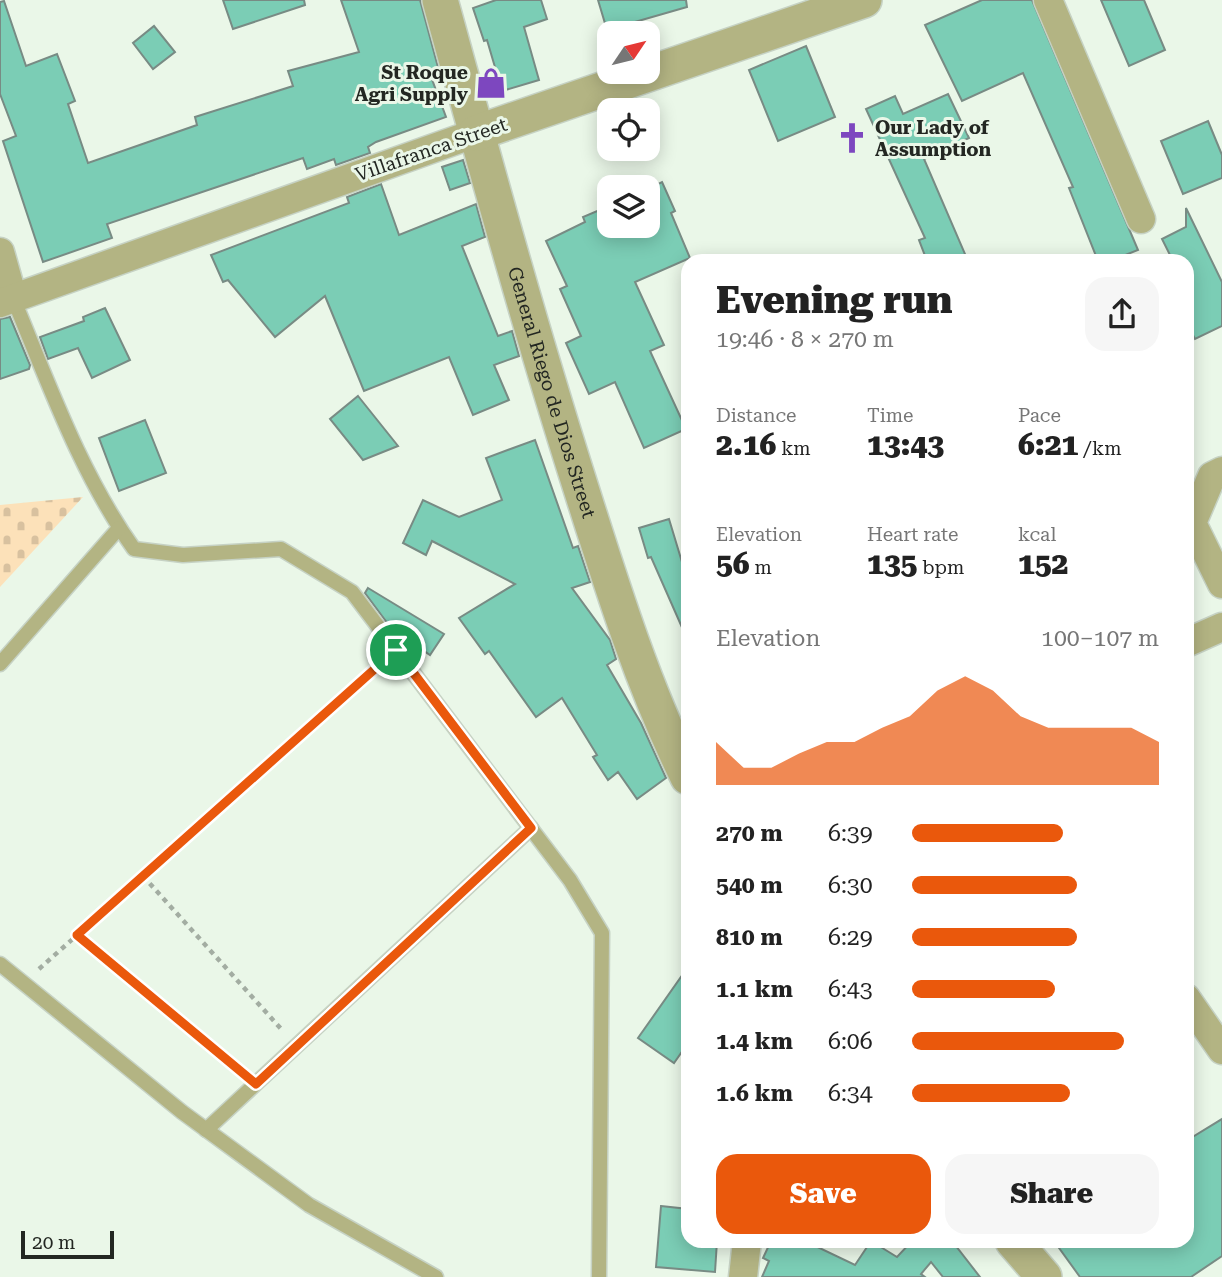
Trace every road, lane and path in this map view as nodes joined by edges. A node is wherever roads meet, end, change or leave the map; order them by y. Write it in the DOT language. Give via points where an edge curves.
graph roads {
  1 [pos="440,0"];
  2 [pos="864,0"];
  3 [pos="1048,0"];
  4 [pos="819,7"];
  5 [pos="476,133"];
  6 [pos="1141,219"];
  7 [pos="0,252"];
  8 [pos="6,300"];
  9 [pos="1222,471"];
  10 [pos="1194,518"];
  11 [pos="1194,527"];
  12 [pos="119,528"];
  13 [pos="1222,584"];
  14 [pos="1222,626"];
  15 [pos="1194,639"];
  16 [pos="396,650"];
  17 [pos="0,664"];
  18 [pos="681,761"];
  19 [pos="531,828"];
  20 [pos="143,876"];
  21 [pos="77,935"];
  22 [pos="0,964"];
  23 [pos="23,983"];
  24 [pos="1194,1010"];
  25 [pos="296,1046"];
  26 [pos="1222,1051"];
  27 [pos="256,1084"];
  28 [pos="206,1130"];
  29 [pos="746,1248"];
  30 [pos="1019,1248"];
  31 [pos="436,1277"];
  32 [pos="598,1277"];
  33 [pos="743,1277"];
  34 [pos="1044,1277"];
  1 -- 5 [label="street, General Riego de Dios Street"];
  2 -- 4 [label="street, Villafranca Street"];
  3 -- 6 [label="street"];
  4 -- 5 [label="street, Villafranca Street"];
  5 -- 8 [label="street, Villafranca Street"];
  5 -- 18 [label="street, General Riego de Dios Street" via="618,607"];
  7 -- 8 [label="street"];
  8 -- 12 [label="lane"];
  9 -- 10 [label="street" via="1212,476"];
  11 -- 13 [label="street"];
  12 -- 16 [label="lane" via="134,549 183,555 281,549 352,592"];
  12 -- 17 [label="lane"];
  14 -- 15 [label="street"];
  16 -- 19 [label="lane"];
  16 -- 20 [label="path"];
  19 -- 25 [label="lane"];
  19 -- 32 [label="lane" via="602,933"];
  20 -- 21 [label="path"];
  20 -- 25 [label="path"];
  21 -- 23 [label="path"];
  21 -- 27 [label="path"];
  22 -- 23 [label="lane"];
  23 -- 28 [label="lane"];
  24 -- 26 [label="street"];
  25 -- 27 [label="lane"];
  27 -- 28 [label="lane"];
  28 -- 31 [label="lane" via="309,1205"];
  29 -- 33 [label="street"];
  30 -- 34 [label="street"];
}
